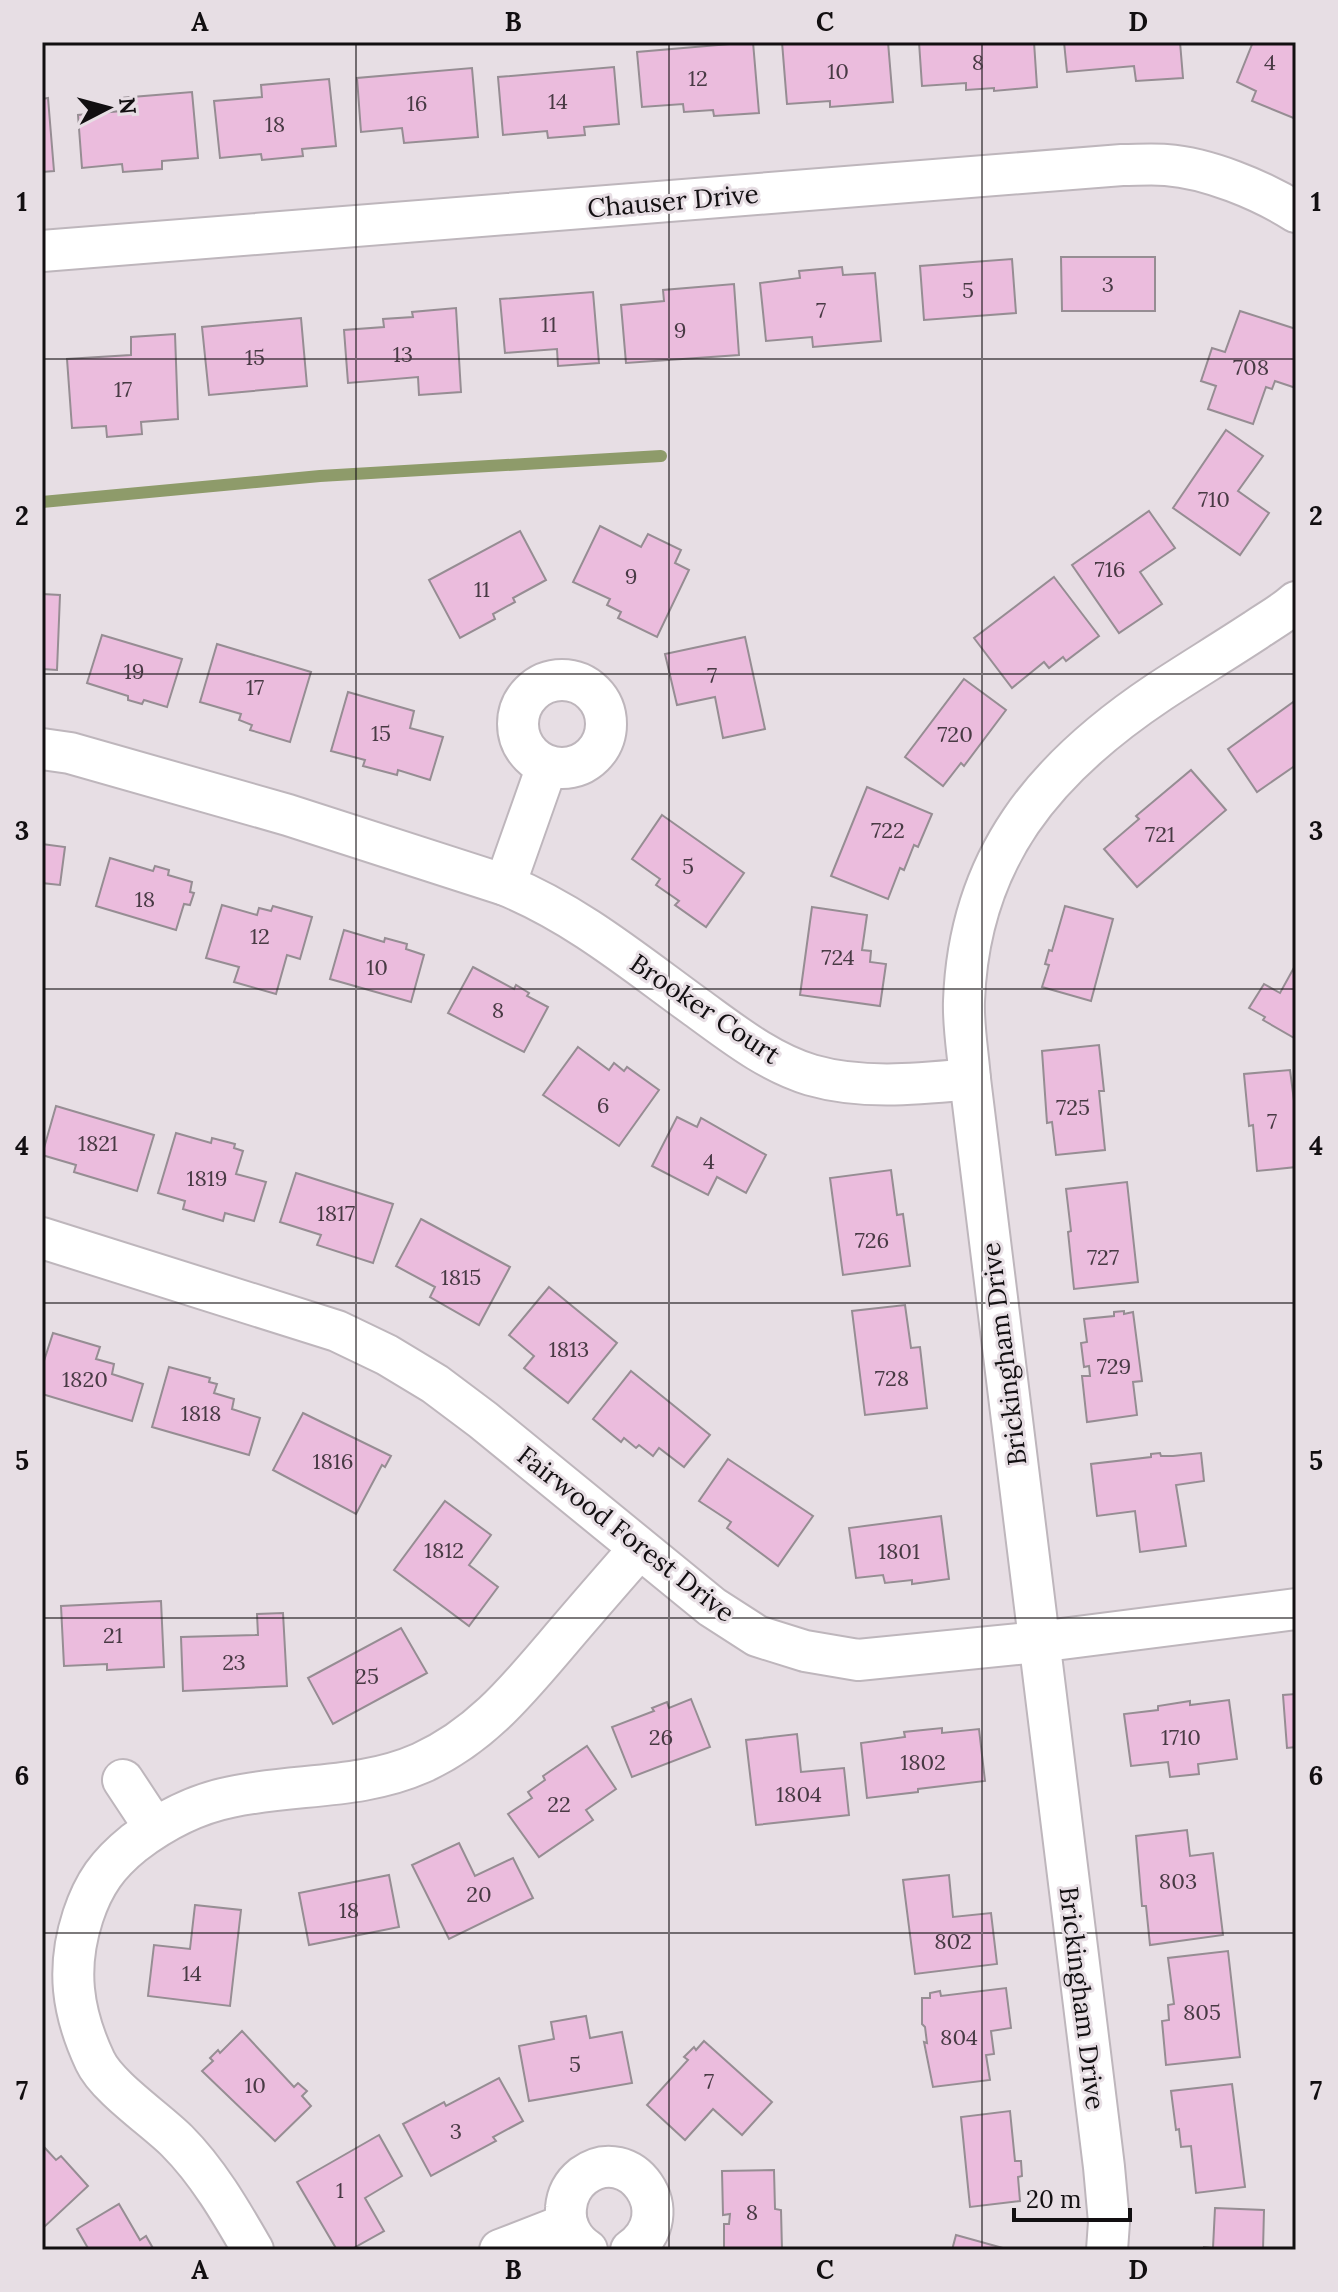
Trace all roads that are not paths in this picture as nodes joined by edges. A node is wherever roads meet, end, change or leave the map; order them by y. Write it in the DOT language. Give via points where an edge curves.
graph roads {
  1 [pos="1296,212"];
  2 [pos="42,251"];
  3 [pos="1296,602"];
  4 [pos="42,749"];
  5 [pos="547,766"];
  6 [pos="505,885"];
  7 [pos="970,1079"];
  8 [pos="42,1238"];
  9 [pos="639,1549"];
  10 [pos="1296,1609"];
  11 [pos="1038,1642"];
  12 [pos="123,1780"];
  13 [pos="154,1827"];
  14 [pos="577,2237"];
  15 [pos="253,2250"];
  16 [pos="500,2250"];
  17 [pos="631,2250"];
  18 [pos="1107,2250"];
  1 -- 2 [label="street, Chauser Drive" via="1273,197 1218,177 1168,165 1122,165"];
  3 -- 7 [label="street, Brickingham Drive" via="1100,736 1027,810 997,857 967,957 964,1003"];
  4 -- 6 [label="street, Brooker Court" via="288,815"];
  5 -- 6 [label="street"];
  6 -- 7 [label="street, Brooker Court" via="575,919 762,1053 811,1075 906,1085"];
  7 -- 11 [label="street, Brickingham Drive"];
  8 -- 9 [label="street, Fairwood Forest Drive" via="337,1331 387,1355 483,1420"];
  9 -- 11 [label="street, Fairwood Forest Drive" via="757,1636 805,1651 858,1660"];
  9 -- 13 [label="street" via="500,1709 464,1739 421,1763 377,1778 232,1797"];
  10 -- 11 [label="street, Fairwood Forest Drive"];
  11 -- 18 [label="street, Brickingham Drive" via="1104,2167"];
  12 -- 13 [label="street"];
  13 -- 15 [label="street" via="111,1862 89,1899 75,1939 71,1982 80,2022 97,2065 187,2152"];
  14 -- 16 [label="street"];
  14 -- 17 [label="street" via="565,2209 568,2195 586,2174 614,2167 639,2179 653,2204 649,2233"];
}
